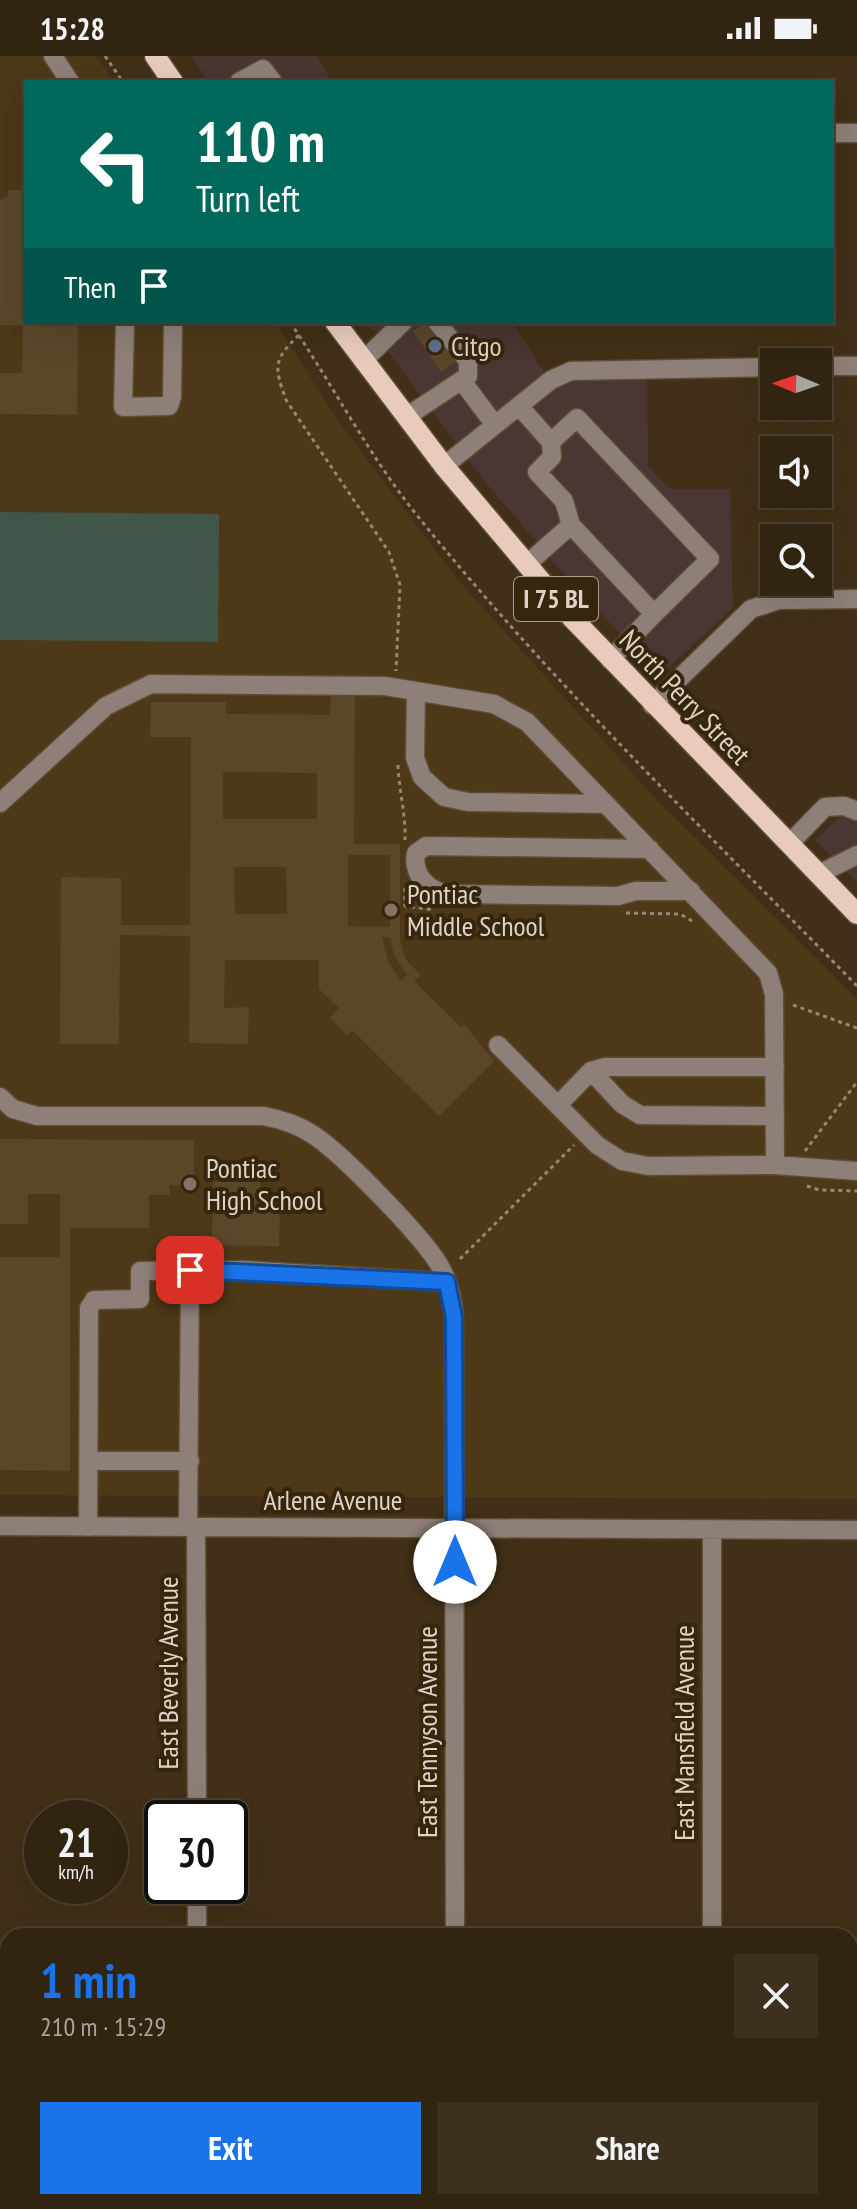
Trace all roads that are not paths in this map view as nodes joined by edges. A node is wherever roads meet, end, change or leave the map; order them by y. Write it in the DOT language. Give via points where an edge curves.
graph roads {
  1 [pos="53,56"];
  2 [pos="155,56"];
  3 [pos="69,80"];
  4 [pos="172,80"];
  5 [pos="243,80"];
  6 [pos="271,80"];
  7 [pos="834,133"];
  8 [pos="857,133"];
  9 [pos="125,324"];
  10 [pos="173,324"];
  11 [pos="336,324"];
  12 [pos="401,324"];
  13 [pos="439,324"];
  14 [pos="363,361"];
  15 [pos="832,366"];
  16 [pos="857,366"];
  17 [pos="760,367"];
  18 [pos="462,381"];
  19 [pos="519,406"];
  20 [pos="406,417"];
  21 [pos="495,425"];
  22 [pos="551,442"];
  23 [pos="444,466"];
  24 [pos="571,525"];
  25 [pos="526,565"];
  26 [pos="857,599"];
  27 [pos="654,614"];
  28 [pos="610,660"];
  29 [pos="416,691"];
  30 [pos="652,705"];
  31 [pos="0,803"];
  32 [pos="606,804"];
  33 [pos="857,811"];
  34 [pos="789,844"];
  35 [pos="650,849"];
  36 [pos="857,855"];
  37 [pos="819,874"];
  38 [pos="691,891"];
  39 [pos="857,914"];
  40 [pos="498,1045"];
  41 [pos="775,1067"];
  42 [pos="591,1071"];
  43 [pos="0,1097"];
  44 [pos="558,1105"];
  45 [pos="775,1116"];
  46 [pos="784,1166"];
  47 [pos="857,1171"];
  48 [pos="190,1270"];
  49 [pos="447,1282"];
  50 [pos="89,1461"];
  51 [pos="190,1461"];
  52 [pos="0,1526"];
  53 [pos="88,1527"];
  54 [pos="192,1527"];
  55 [pos="455,1528"];
  56 [pos="712,1530"];
  57 [pos="857,1530"];
  58 [pos="197,1800"];
  59 [pos="197,1904"];
  60 [pos="197,1928"];
  61 [pos="455,1928"];
  62 [pos="712,1928"];
  1 -- 3 [label="street"];
  2 -- 4 [label="main road"];
  5 -- 6 [label="street" via="263,69"];
  7 -- 8 [label="street"];
  9 -- 10 [label="street" via="123,407 162,408 171,402"];
  11 -- 14 [label="main road, North Perry Street / I 75 BL"];
  12 -- 14 [label="street"];
  13 -- 18 [label="street" via="468,361 470,369"];
  14 -- 20 [label="main road, North Perry Street / I 75 BL"];
  15 -- 16 [label="street"];
  17 -- 19 [label="street" via="583,368 555,378"];
  18 -- 20 [label="street"];
  18 -- 21 [label="street"];
  19 -- 21 [label="street"];
  19 -- 22 [label="street"];
  20 -- 23 [label="main road, North Perry Street / I 75 BL"];
  21 -- 23 [label="street"];
  22 -- 24 [label="street" via="552,457 537,472 564,501"];
  22 -- 27 [label="street" via="577,418 710,559"];
  23 -- 25 [label="main road, North Perry Street / I 75 BL"];
  24 -- 25 [label="street"];
  24 -- 27 [label="street"];
  25 -- 28 [label="main road, North Perry Street / I 75 BL"];
  26 -- 30 [label="street" via="779,600 751,609"];
  27 -- 28 [label="street"];
  28 -- 30 [label="main road, North Perry Street / I 75 BL"];
  29 -- 31 [label="street" via="151,684 106,706"];
  29 -- 32 [label="street" via="494,704 518,714"];
  29 -- 32 [label="street" via="415,758 428,785 444,797"];
  30 -- 34 [label="main road, North Perry Street / I 75 BL"];
  32 -- 35 [label="street"];
  33 -- 34 [label="street" via="825,807"];
  34 -- 37 [label="main road, North Perry Street / I 75 BL"];
  35 -- 38 [label="street"];
  35 -- 38 [label="street" via="426,846 416,853 415,863 427,885 447,894 618,896"];
  36 -- 37 [label="street"];
  37 -- 39 [label="main road, North Perry Street / I 75 BL"];
  38 -- 41 [label="street" via="768,973 774,994"];
  40 -- 44 [label="street"];
  41 -- 42 [label="street"];
  41 -- 45 [label="street"];
  42 -- 44 [label="street"];
  42 -- 45 [label="street" via="640,1115"];
  43 -- 49 [label="street, East Tennyson Avenue" via="13,1109 37,1116 263,1116 295,1125 329,1147 427,1246"];
  44 -- 46 [label="street" via="597,1145 635,1165"];
  45 -- 46 [label="street"];
  46 -- 47 [label="street"];
  48 -- 49 [label="street"];
  48 -- 50 [label="street" via="140,1271 140,1299 91,1303"];
  48 -- 51 [label="street, East Beverly Avenue"];
  49 -- 55 [label="street, East Tennyson Avenue" via="454,1318"];
  50 -- 51 [label="street"];
  50 -- 53 [label="street"];
  51 -- 54 [label="street, East Beverly Avenue"];
  52 -- 53 [label="street, Arlene Avenue"];
  53 -- 54 [label="street, Arlene Avenue"];
  54 -- 55 [label="street, Arlene Avenue"];
  54 -- 58 [label="street, East Beverly Avenue"];
  55 -- 56 [label="street, Arlene Avenue"];
  55 -- 61 [label="street, East Tennyson Avenue"];
  56 -- 57 [label="street, Arlene Avenue"];
  56 -- 62 [label="street, East Mansfield Avenue"];
  59 -- 60 [label="street"];
}
